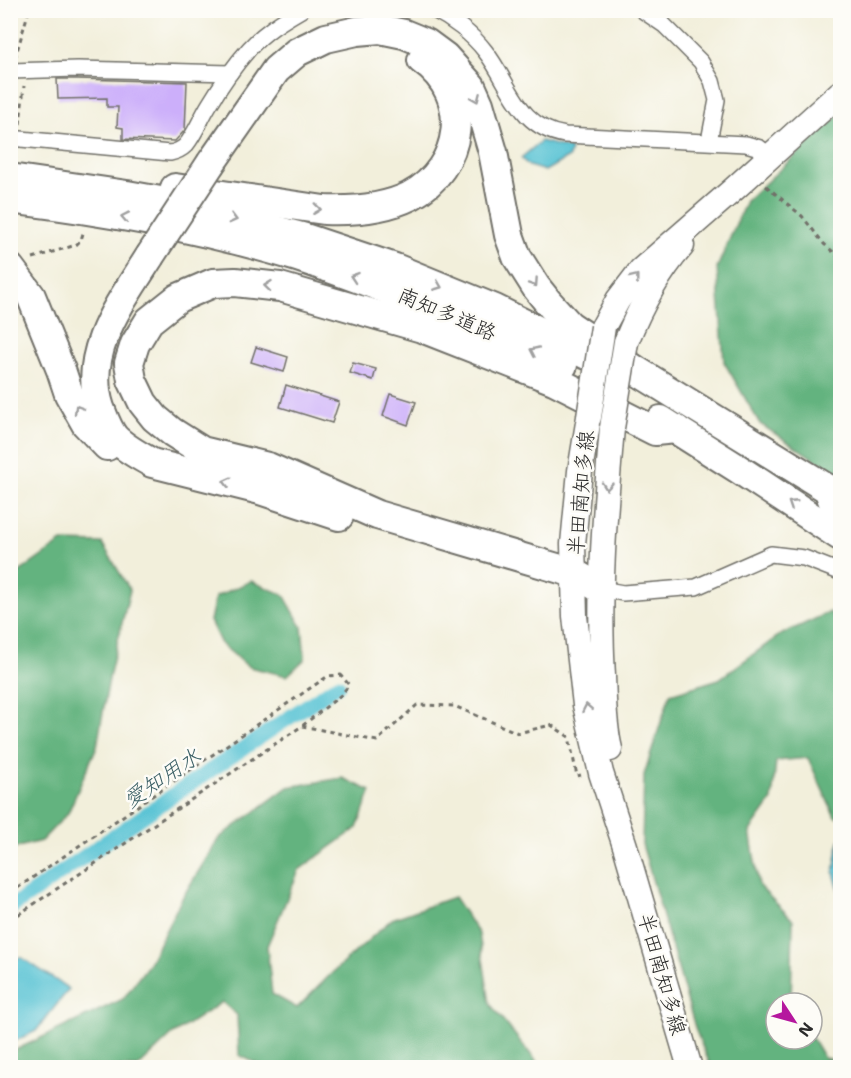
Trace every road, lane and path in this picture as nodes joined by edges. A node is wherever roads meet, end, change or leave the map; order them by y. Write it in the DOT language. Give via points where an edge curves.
graph roads {
  1 [pos="301,10"];
  2 [pos="434,10"];
  3 [pos="642,10"];
  4 [pos="10,71"];
  5 [pos="230,73"];
  6 [pos="840,93"];
  7 [pos="10,138"];
  8 [pos="709,141"];
  9 [pos="761,164"];
  10 [pos="215,166"];
  11 [pos="10,177"];
  12 [pos="734,189"];
  13 [pos="10,199"];
  14 [pos="84,228"];
  15 [pos="840,258"];
  16 [pos="22,263"];
  17 [pos="676,429"];
  18 [pos="197,462"];
  19 [pos="839,519"];
  20 [pos="840,572"];
  21 [pos="584,584"];
  22 [pos="302,726"];
  23 [pos="601,772"];
  24 [pos="625,846"];
  25 [pos="10,893"];
  26 [pos="10,920"];
  27 [pos="690,1068"];
  1 -- 5 [label="street" via="267,32"];
  2 -- 8 [label="street" via="476,41 527,117 554,133"];
  3 -- 8 [label="street" via="664,25 702,62 712,81 717,100"];
  4 -- 5 [label="street"];
  5 -- 7 [label="street" via="179,151"];
  6 -- 9 [label="main road, 半田南知多線"];
  8 -- 9 [label="street" via="760,148"];
  9 -- 12 [label="main road, 半田南知多線"];
  9 -- 15 [label="path" via="761,182 802,216"];
  11 -- 10 [label="highway, one-way" via="26,170 127,180 324,210 366,209 408,196 428,184 446,162 457,121 453,99 444,81 414,54 370,43 335,49 306,63 275,89"];
  10 -- 18 [label="highway" via="154,258 125,314 112,368 114,389 134,422 150,437"];
  10 -- 19 [label="highway, one-way" via="276,70 297,52 326,38 380,29 426,43 445,57 471,86 491,143 509,235 517,257 549,302 569,325 637,371 828,489"];
  11 -- 19 [label="highway, 南知多道路, one-way" via="166,202 302,237 395,268 495,309 581,352 652,394"];
  12 -- 21 [label="main road, 半田南知多線, one-way, bridge" via="678,250 637,315 626,342 612,428 602,550"];
  21 -- 12 [label="main road, 半田南知多線, one-way, bridge" via="573,544 580,471 603,327 641,270"];
  17 -- 13 [label="highway, 南知多道路, one-way" via="556,362 479,326 307,261 209,234 107,213"];
  14 -- 16 [label="path" via="76,245"];
  18 -- 16 [label="highway, one-way" via="148,473 117,456 86,424 69,394 31,296 16,273"];
  17 -- 18 [label="highway, one-way" via="655,431 554,380 422,328 280,287 213,283 178,298 149,321 129,363 143,404"];
  19 -- 17 [label="highway, 南知多道路, one-way"];
  18 -- 21 [label="highway" via="268,467 377,515"];
  20 -- 21 [label="street" via="804,558 771,554 696,587 623,593"];
  23 -- 21 [label="main road, 半田南知多線, one-way" via="585,705 575,616"];
  21 -- 24 [label="main road, 半田南知多線" via="600,637 606,733 624,807"];
  22 -- 23 [label="path" via="377,741 417,705 454,706 518,733 551,725 569,737 577,776"];
  22 -- 25 [label="path" via="342,695 349,685 341,675 328,676"];
  22 -- 26 [label="path"];
  23 -- 24 [label="main road, 半田南知多線"];
  24 -- 27 [label="main road, 半田南知多線"];
}
